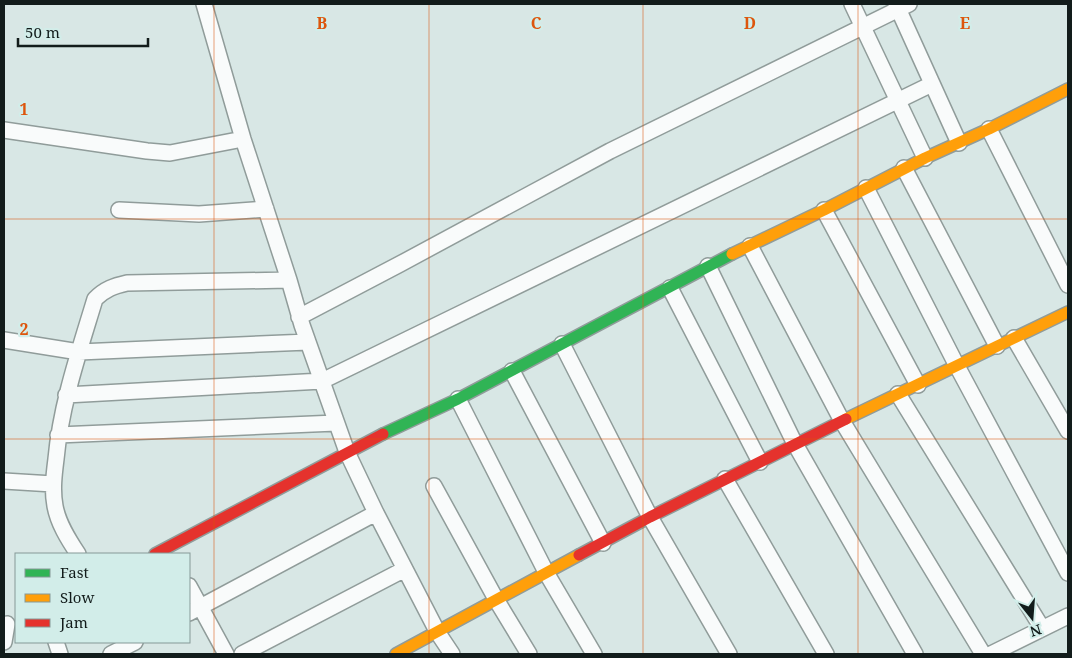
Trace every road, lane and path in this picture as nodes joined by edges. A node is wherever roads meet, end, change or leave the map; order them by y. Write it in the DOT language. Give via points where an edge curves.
graph roads {
  1 [pos="204,4"];
  2 [pos="852,4"];
  3 [pos="901,5"];
  4 [pos="863,26"];
  5 [pos="932,84"];
  6 [pos="1068,89"];
  7 [pos="898,100"];
  8 [pos="989,129"];
  9 [pos="4,130"];
  10 [pos="243,139"];
  11 [pos="959,144"];
  12 [pos="925,158"];
  13 [pos="904,168"];
  14 [pos="866,188"];
  15 [pos="266,209"];
  16 [pos="119,210"];
  17 [pos="824,210"];
  18 [pos="750,246"];
  19 [pos="708,266"];
  20 [pos="289,280"];
  21 [pos="1068,285"];
  22 [pos="670,288"];
  23 [pos="1068,312"];
  24 [pos="299,316"];
  25 [pos="1014,338"];
  26 [pos="4,340"];
  27 [pos="308,342"];
  28 [pos="562,344"];
  29 [pos="997,346"];
  30 [pos="79,352"];
  31 [pos="957,366"];
  32 [pos="512,371"];
  33 [pos="322,381"];
  34 [pos="918,385"];
  35 [pos="898,394"];
  36 [pos="66,395"];
  37 [pos="458,399"];
  38 [pos="842,421"];
  39 [pos="336,423"];
  40 [pos="1068,431"];
  41 [pos="58,435"];
  42 [pos="795,444"];
  43 [pos="347,452"];
  44 [pos="760,462"];
  45 [pos="725,479"];
  46 [pos="4,481"];
  47 [pos="54,484"];
  48 [pos="434,486"];
  49 [pos="376,514"];
  50 [pos="650,517"];
  51 [pos="602,543"];
  52 [pos="164,552"];
  53 [pos="77,553"];
  54 [pos="406,570"];
  55 [pos="1068,572"];
  56 [pos="547,574"];
  57 [pos="190,590"];
  58 [pos="497,601"];
  59 [pos="195,610"];
  60 [pos="1068,616"];
  61 [pos="9,623"];
  62 [pos="1042,628"];
  63 [pos="438,633"];
  64 [pos="4,642"];
  65 [pos="133,643"];
  66 [pos="111,654"];
  67 [pos="226,654"];
  68 [pos="242,654"];
  69 [pos="396,654"];
  70 [pos="452,654"];
  71 [pos="529,654"];
  72 [pos="594,654"];
  73 [pos="728,654"];
  74 [pos="826,654"];
  75 [pos="915,654"];
  76 [pos="984,654"];
  77 [pos="991,654"];
  1 -- 10 [label="street"];
  2 -- 4 [label="street"];
  3 -- 4 [label="street"];
  3 -- 5 [label="street"];
  4 -- 7 [label="street"];
  4 -- 24 [label="street" via="610,151"];
  5 -- 7 [label="street"];
  5 -- 11 [label="street"];
  6 -- 8 [label="street"];
  7 -- 12 [label="street"];
  7 -- 33 [label="street"];
  8 -- 11 [label="street"];
  8 -- 21 [label="street"];
  9 -- 10 [label="street" via="170,152"];
  10 -- 15 [label="street"];
  11 -- 12 [label="street"];
  12 -- 13 [label="street"];
  13 -- 14 [label="street"];
  13 -- 29 [label="street"];
  14 -- 17 [label="street"];
  14 -- 31 [label="street"];
  15 -- 16 [label="street" via="199,214"];
  15 -- 20 [label="street"];
  17 -- 18 [label="street"];
  17 -- 34 [label="street"];
  18 -- 19 [label="street"];
  18 -- 38 [label="street"];
  19 -- 22 [label="street"];
  19 -- 42 [label="street"];
  20 -- 24 [label="street"];
  20 -- 30 [label="street" via="127,283 113,286 95,299"];
  22 -- 28 [label="street"];
  22 -- 44 [label="street"];
  23 -- 25 [label="street"];
  24 -- 27 [label="street"];
  25 -- 29 [label="street"];
  25 -- 40 [label="street"];
  26 -- 30 [label="street"];
  27 -- 30 [label="street"];
  27 -- 33 [label="street"];
  28 -- 32 [label="street"];
  28 -- 50 [label="street"];
  29 -- 31 [label="street"];
  30 -- 36 [label="street"];
  31 -- 34 [label="street"];
  31 -- 55 [label="street"];
  32 -- 37 [label="street"];
  32 -- 51 [label="street"];
  33 -- 36 [label="street"];
  33 -- 39 [label="street"];
  34 -- 35 [label="street"];
  35 -- 38 [label="street"];
  35 -- 62 [label="street"];
  36 -- 41 [label="street"];
  37 -- 43 [label="street"];
  37 -- 56 [label="street"];
  38 -- 42 [label="street"];
  38 -- 76 [label="street"];
  39 -- 41 [label="street"];
  39 -- 43 [label="street"];
  41 -- 47 [label="street"];
  42 -- 44 [label="street"];
  42 -- 75 [label="street"];
  43 -- 49 [label="street"];
  43 -- 52 [label="street"];
  44 -- 45 [label="street"];
  45 -- 50 [label="street"];
  45 -- 74 [label="street"];
  46 -- 47 [label="street"];
  47 -- 53 [label="street" via="60,522"];
  48 -- 58 [label="street"];
  49 -- 54 [label="street"];
  49 -- 59 [label="street"];
  50 -- 51 [label="street"];
  50 -- 73 [label="street"];
  51 -- 56 [label="street"];
  54 -- 63 [label="street"];
  54 -- 68 [label="street"];
  56 -- 58 [label="street"];
  56 -- 72 [label="street"];
  57 -- 59 [label="street"];
  58 -- 63 [label="street"];
  58 -- 71 [label="street"];
  59 -- 67 [label="street"];
  60 -- 62 [label="street"];
  61 -- 64 [label="street"];
  62 -- 77 [label="street"];
  63 -- 69 [label="street"];
  63 -- 70 [label="street"];
  65 -- 66 [label="street"];
}
